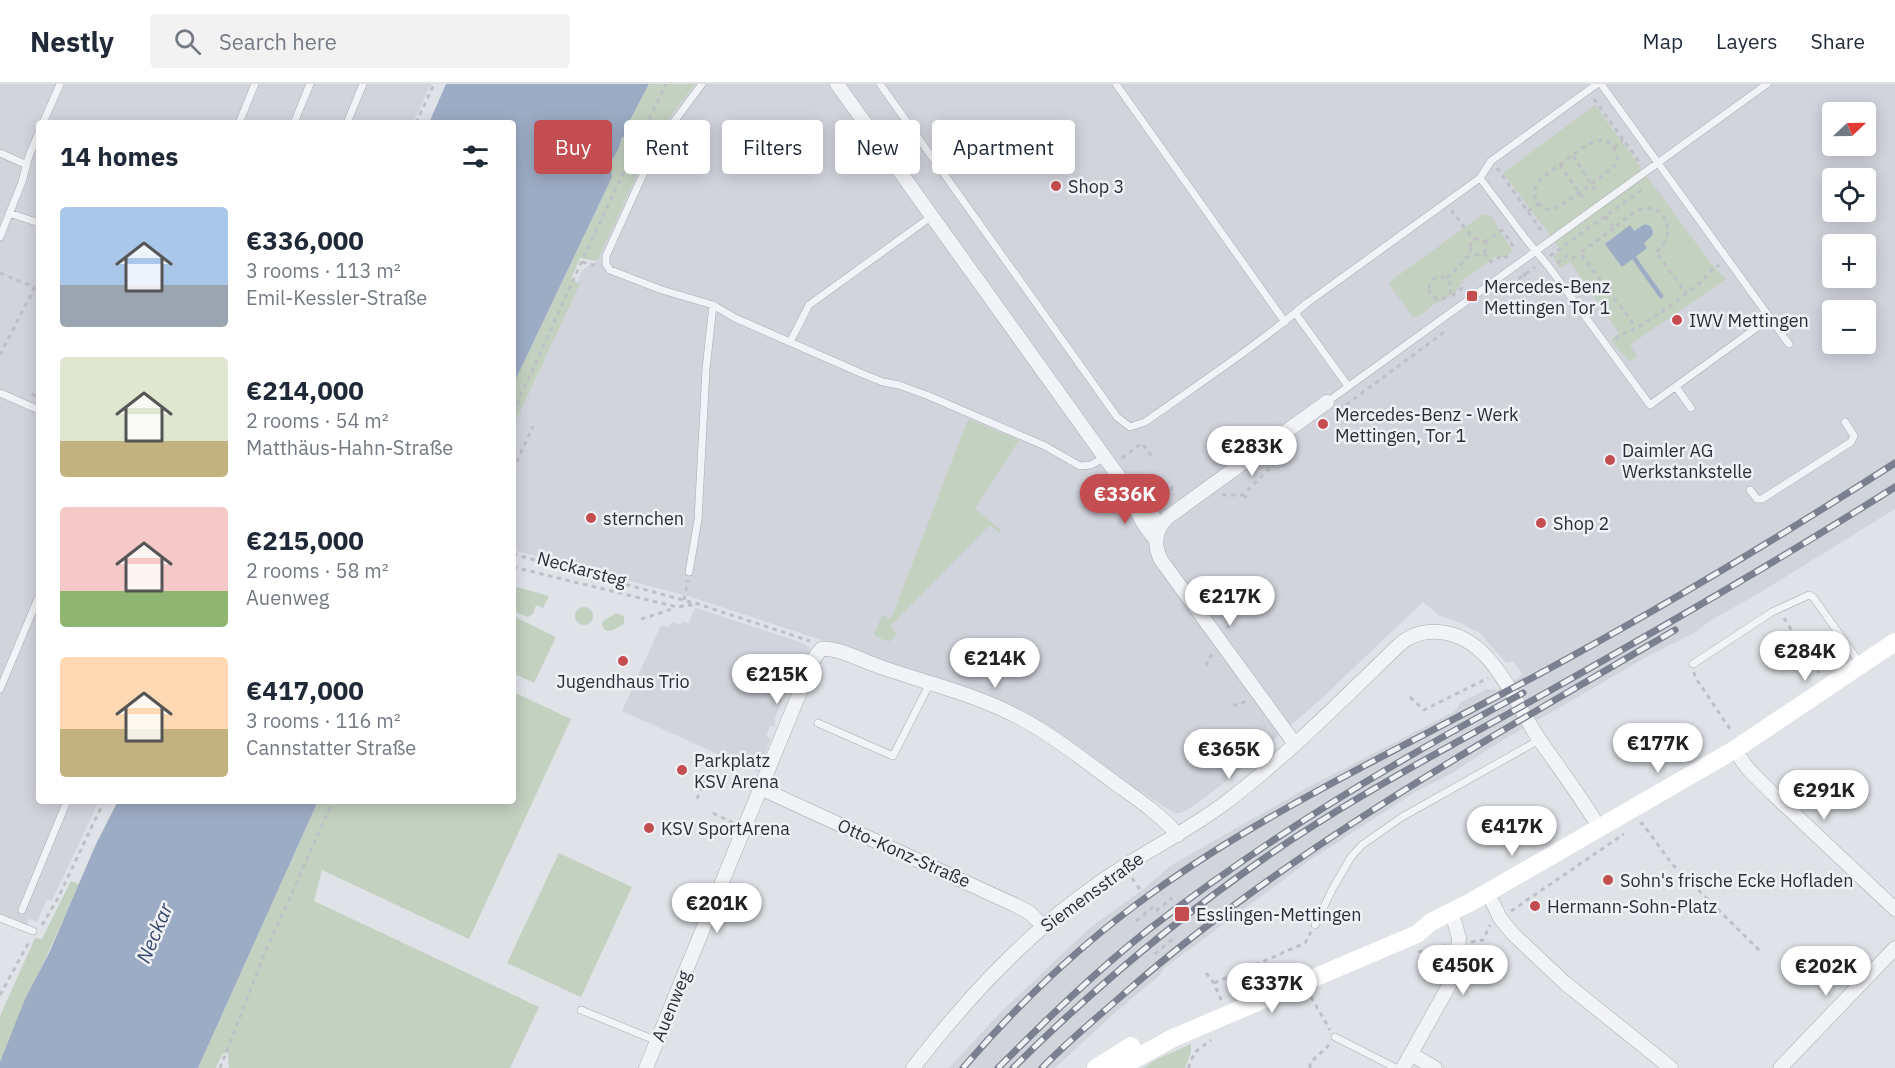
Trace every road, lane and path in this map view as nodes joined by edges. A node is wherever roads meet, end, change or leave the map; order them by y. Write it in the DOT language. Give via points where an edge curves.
graph roads {
  1 [pos="60,84"];
  2 [pos="255,84"];
  3 [pos="310,84"];
  4 [pos="363,84"];
  5 [pos="434,84"];
  6 [pos="666,84"];
  7 [pos="702,84"];
  8 [pos="837,84"];
  9 [pos="880,84"];
  10 [pos="1116,84"];
  11 [pos="1600,84"];
  12 [pos="1767,84"];
  13 [pos="1588,90"];
  14 [pos="44,120"];
  15 [pos="240,120"];
  16 [pos="295,120"];
  17 [pos="348,120"];
  18 [pos="417,120"];
  19 [pos="36,139"];
  20 [pos="1623,140"];
  21 [pos="1614,147"];
  22 [pos="0,153"];
  23 [pos="1573,156"];
  24 [pos="1491,160"];
  25 [pos="1640,163"];
  26 [pos="1658,163"];
  27 [pos="27,165"];
  28 [pos="1560,165"];
  29 [pos="1480,178"];
  30 [pos="1635,179"];
  31 [pos="1590,184"];
  32 [pos="1579,192"];
  33 [pos="1597,193"];
  34 [pos="1586,201"];
  35 [pos="1446,203"];
  36 [pos="1539,203"];
  37 [pos="1528,212"];
  38 [pos="9,213"];
  39 [pos="932,216"];
  40 [pos="1605,216"];
  41 [pos="36,222"];
  42 [pos="1614,228"];
  43 [pos="1543,233"];
  44 [pos="0,235"];
  45 [pos="1474,240"];
  46 [pos="1485,242"];
  47 [pos="1516,250"];
  48 [pos="1536,252"];
  49 [pos="1580,252"];
  50 [pos="1472,253"];
  51 [pos="1484,253"];
  52 [pos="1546,259"];
  53 [pos="1727,259"];
  54 [pos="1491,262"];
  55 [pos="0,273"];
  56 [pos="1447,278"];
  57 [pos="1464,282"];
  58 [pos="35,287"];
  59 [pos="1505,288"];
  60 [pos="1686,293"];
  61 [pos="1452,296"];
  62 [pos="712,305"];
  63 [pos="1296,314"];
  64 [pos="1770,318"];
  65 [pos="1285,322"];
  66 [pos="1636,327"];
  67 [pos="1449,329"];
  68 [pos="790,342"];
  69 [pos="1790,344"];
  70 [pos="1606,345"];
  71 [pos="0,355"];
  72 [pos="1348,386"];
  73 [pos="1676,387"];
  74 [pos="0,393"];
  75 [pos="516,406"];
  76 [pos="1331,407"];
  77 [pos="1691,408"];
  78 [pos="36,409"];
  79 [pos="1845,422"];
  80 [pos="533,426"];
  81 [pos="1292,446"];
  82 [pos="1283,456"];
  83 [pos="1153,458"];
  84 [pos="1286,460"];
  85 [pos="1108,461"];
  86 [pos="516,463"];
  87 [pos="1750,490"];
  88 [pos="1217,495"];
  89 [pos="1243,495"];
  90 [pos="1248,498"];
  91 [pos="1158,533"];
  92 [pos="516,555"];
  93 [pos="516,568"];
  94 [pos="689,572"];
  95 [pos="684,600"];
  96 [pos="36,603"];
  97 [pos="698,604"];
  98 [pos="677,607"];
  99 [pos="1778,609"];
  100 [pos="641,619"];
  101 [pos="1895,642"];
  102 [pos="823,649"];
  103 [pos="1693,664"];
  104 [pos="1862,665"];
  105 [pos="1498,673"];
  106 [pos="930,683"];
  107 [pos="1829,687"];
  108 [pos="0,689"];
  109 [pos="1410,697"];
  110 [pos="818,723"];
  111 [pos="1539,740"];
  112 [pos="1295,744"];
  113 [pos="1738,748"];
  114 [pos="705,780"];
  115 [pos="760,788"];
  116 [pos="696,799"];
  117 [pos="66,804"];
  118 [pos="103,804"];
  119 [pos="332,804"];
  120 [pos="713,813"];
  121 [pos="724,819"];
  122 [pos="1599,827"];
  123 [pos="1633,828"];
  124 [pos="1625,833"];
  125 [pos="1178,835"];
  126 [pos="1132,878"];
  127 [pos="1141,891"];
  128 [pos="1488,893"];
  129 [pos="1172,898"];
  130 [pos="1895,909"];
  131 [pos="22,910"];
  132 [pos="1452,913"];
  133 [pos="0,918"];
  134 [pos="1500,918"];
  135 [pos="1136,921"];
  136 [pos="1431,922"];
  137 [pos="1315,925"];
  138 [pos="1043,926"];
  139 [pos="33,931"];
  140 [pos="1176,936"];
  141 [pos="1459,943"];
  142 [pos="1895,948"];
  143 [pos="1760,951"];
  144 [pos="1155,954"];
  145 [pos="1206,973"];
  146 [pos="1214,983"];
  147 [pos="0,992"];
  148 [pos="1311,997"];
  149 [pos="1223,1004"];
  150 [pos="581,1010"];
  151 [pos="1216,1037"];
  152 [pos="1335,1037"];
  153 [pos="657,1041"];
  154 [pos="1411,1054"];
  155 [pos="220,1068"];
  156 [pos="646,1068"];
  157 [pos="914,1068"];
  158 [pos="1096,1068"];
  159 [pos="1118,1068"];
  160 [pos="1188,1068"];
  161 [pos="1311,1068"];
  162 [pos="1396,1068"];
  163 [pos="1403,1068"];
  164 [pos="1435,1068"];
  165 [pos="1671,1068"];
  166 [pos="1780,1068"];
  1 -- 14 [label="lane"];
  2 -- 15 [label="lane"];
  3 -- 16 [label="lane"];
  4 -- 17 [label="lane"];
  5 -- 18 [label="path"];
  6 -- 75 [label="path"];
  7 -- 62 [label="lane" via="656,146 606,261 611,271"];
  8 -- 39 [label="street"];
  9 -- 65 [label="lane" via="1126,425 1145,422"];
  10 -- 65 [label="lane"];
  11 -- 13 [label="lane"];
  11 -- 26 [label="lane"];
  12 -- 26 [label="lane"];
  13 -- 20 [label="path"];
  13 -- 24 [label="lane"];
  19 -- 27 [label="lane"];
  20 -- 21 [label="path"];
  20 -- 25 [label="path"];
  21 -- 23 [label="path" via="1598,140"];
  21 -- 31 [label="path" via="1618,159 1615,165"];
  22 -- 27 [label="lane"];
  23 -- 28 [label="path"];
  23 -- 31 [label="path"];
  24 -- 29 [label="lane"];
  24 -- 37 [label="path"];
  26 -- 30 [label="lane"];
  26 -- 53 [label="lane"];
  27 -- 38 [label="lane"];
  28 -- 32 [label="path"];
  28 -- 36 [label="path" via="1536,185"];
  29 -- 35 [label="lane"];
  29 -- 48 [label="lane"];
  30 -- 40 [label="path" via="1643,189"];
  30 -- 48 [label="lane"];
  31 -- 32 [label="path"];
  31 -- 33 [label="path"];
  32 -- 34 [label="path"];
  32 -- 36 [label="path" via="1553,209"];
  35 -- 45 [label="path"];
  35 -- 63 [label="lane"];
  36 -- 37 [label="path"];
  37 -- 43 [label="path"];
  38 -- 41 [label="lane"];
  38 -- 44 [label="lane"];
  39 -- 68 [label="lane" via="809,305"];
  39 -- 85 [label="street"];
  40 -- 42 [label="path"];
  40 -- 52 [label="path"];
  42 -- 49 [label="path"];
  42 -- 60 [label="path" via="1640,210 1650,208 1660,213 1669,234 1656,252"];
  45 -- 46 [label="path" via="1480,238"];
  45 -- 50 [label="path" via="1470,246"];
  46 -- 47 [label="path" via="1502,230"];
  46 -- 51 [label="path"];
  48 -- 52 [label="lane"];
  48 -- 72 [label="lane"];
  49 -- 52 [label="path" via="1554,265"];
  49 -- 66 [label="path"];
  50 -- 51 [label="path"];
  50 -- 56 [label="path"];
  51 -- 54 [label="path"];
  52 -- 59 [label="path"];
  52 -- 70 [label="lane"];
  53 -- 60 [label="path"];
  53 -- 64 [label="lane"];
  55 -- 58 [label="path"];
  56 -- 56 [label="path" via="1452,285 1450,294 1442,299 1434,297 1430,282 1437,276"];
  57 -- 61 [label="path"];
  58 -- 71 [label="path"];
  60 -- 66 [label="path"];
  62 -- 68 [label="lane"];
  62 -- 94 [label="lane" via="699,513"];
  63 -- 65 [label="lane"];
  63 -- 72 [label="lane"];
  64 -- 69 [label="lane"];
  64 -- 73 [label="lane"];
  66 -- 70 [label="path"];
  67 -- 76 [label="path"];
  68 -- 85 [label="lane" via="973,415 1080,466"];
  70 -- 73 [label="lane" via="1650,405"];
  72 -- 76 [label="lane"];
  73 -- 77 [label="lane"];
  74 -- 78 [label="lane"];
  76 -- 91 [label="street" via="1168,517"];
  79 -- 87 [label="lane" via="1854,436 1851,442 1762,499"];
  80 -- 86 [label="path"];
  81 -- 82 [label="path"];
  82 -- 84 [label="path"];
  82 -- 89 [label="path"];
  83 -- 85 [label="path" via="1142,443"];
  85 -- 91 [label="street" via="1129,490 1142,500"];
  88 -- 89 [label="path"];
  89 -- 90 [label="path"];
  91 -- 112 [label="street" via="1156,548 1161,560"];
  92 -- 95 [label="path"];
  93 -- 98 [label="path, Neckarsteg"];
  94 -- 95 [label="path"];
  95 -- 97 [label="path"];
  96 -- 108 [label="lane"];
  97 -- 98 [label="path"];
  97 -- 102 [label="path" via="810,641"];
  98 -- 100 [label="path"];
  99 -- 103 [label="lane"];
  99 -- 104 [label="lane" via="1803,596 1812,596"];
  99 -- 107 [label="path"];
  101 -- 104 [label="main road"];
  102 -- 106 [label="street"];
  102 -- 115 [label="street, Auenweg" via="816,653"];
  103 -- 113 [label="path" via="1695,677"];
  104 -- 107 [label="main road"];
  105 -- 109 [label="path" via="1424,710"];
  105 -- 111 [label="street, Siemensstraße"];
  105 -- 112 [label="street, Siemensstraße" via="1481,651 1462,638 1440,632 1415,635 1400,644"];
  106 -- 110 [label="lane" via="893,756"];
  106 -- 125 [label="street" via="989,704 1032,725 1162,818"];
  107 -- 113 [label="main road"];
  111 -- 122 [label="street, Siemensstraße"];
  111 -- 137 [label="lane" via="1402,817 1362,845 1351,857"];
  112 -- 125 [label="street, Siemensstraße" via="1236,795"];
  113 -- 122 [label="main road"];
  113 -- 130 [label="street" via="1749,770"];
  114 -- 116 [label="path"];
  115 -- 138 [label="street, Otto-Konz-Straße" via="1014,904"];
  115 -- 153 [label="street, Auenweg"];
  117 -- 131 [label="lane"];
  118 -- 139 [label="path" via="57,900 44,923"];
  119 -- 155 [label="path" via="264,955"];
  120 -- 121 [label="path"];
  122 -- 128 [label="main road"];
  123 -- 143 [label="path" via="1642,823 1672,864"];
  124 -- 134 [label="path"];
  125 -- 138 [label="street, Siemensstraße" via="1103,880"];
  126 -- 127 [label="path"];
  128 -- 132 [label="main road"];
  128 -- 134 [label="street"];
  129 -- 135 [label="path"];
  132 -- 136 [label="main road"];
  132 -- 141 [label="street"];
  133 -- 139 [label="lane"];
  134 -- 141 [label="path" via="1490,925 1483,940"];
  134 -- 165 [label="street" via="1556,975"];
  136 -- 149 [label="main road" via="1411,924"];
  136 -- 159 [label="main road" via="1417,934 1180,1034"];
  137 -- 146 [label="path" via="1305,944"];
  138 -- 157 [label="street, Siemensstraße" via="979,987"];
  139 -- 147 [label="path"];
  140 -- 144 [label="path"];
  141 -- 154 [label="street" via="1453,980"];
  142 -- 166 [label="street"];
  145 -- 146 [label="path"];
  146 -- 149 [label="path"];
  148 -- 152 [label="path"];
  149 -- 158 [label="main road" via="1158,1031"];
  150 -- 153 [label="lane"];
  151 -- 160 [label="path" via="1196,1052"];
  152 -- 161 [label="path" via="1310,1063"];
  152 -- 162 [label="lane"];
  153 -- 156 [label="street, Auenweg"];
  154 -- 163 [label="street"];
  154 -- 164 [label="street"];
}
